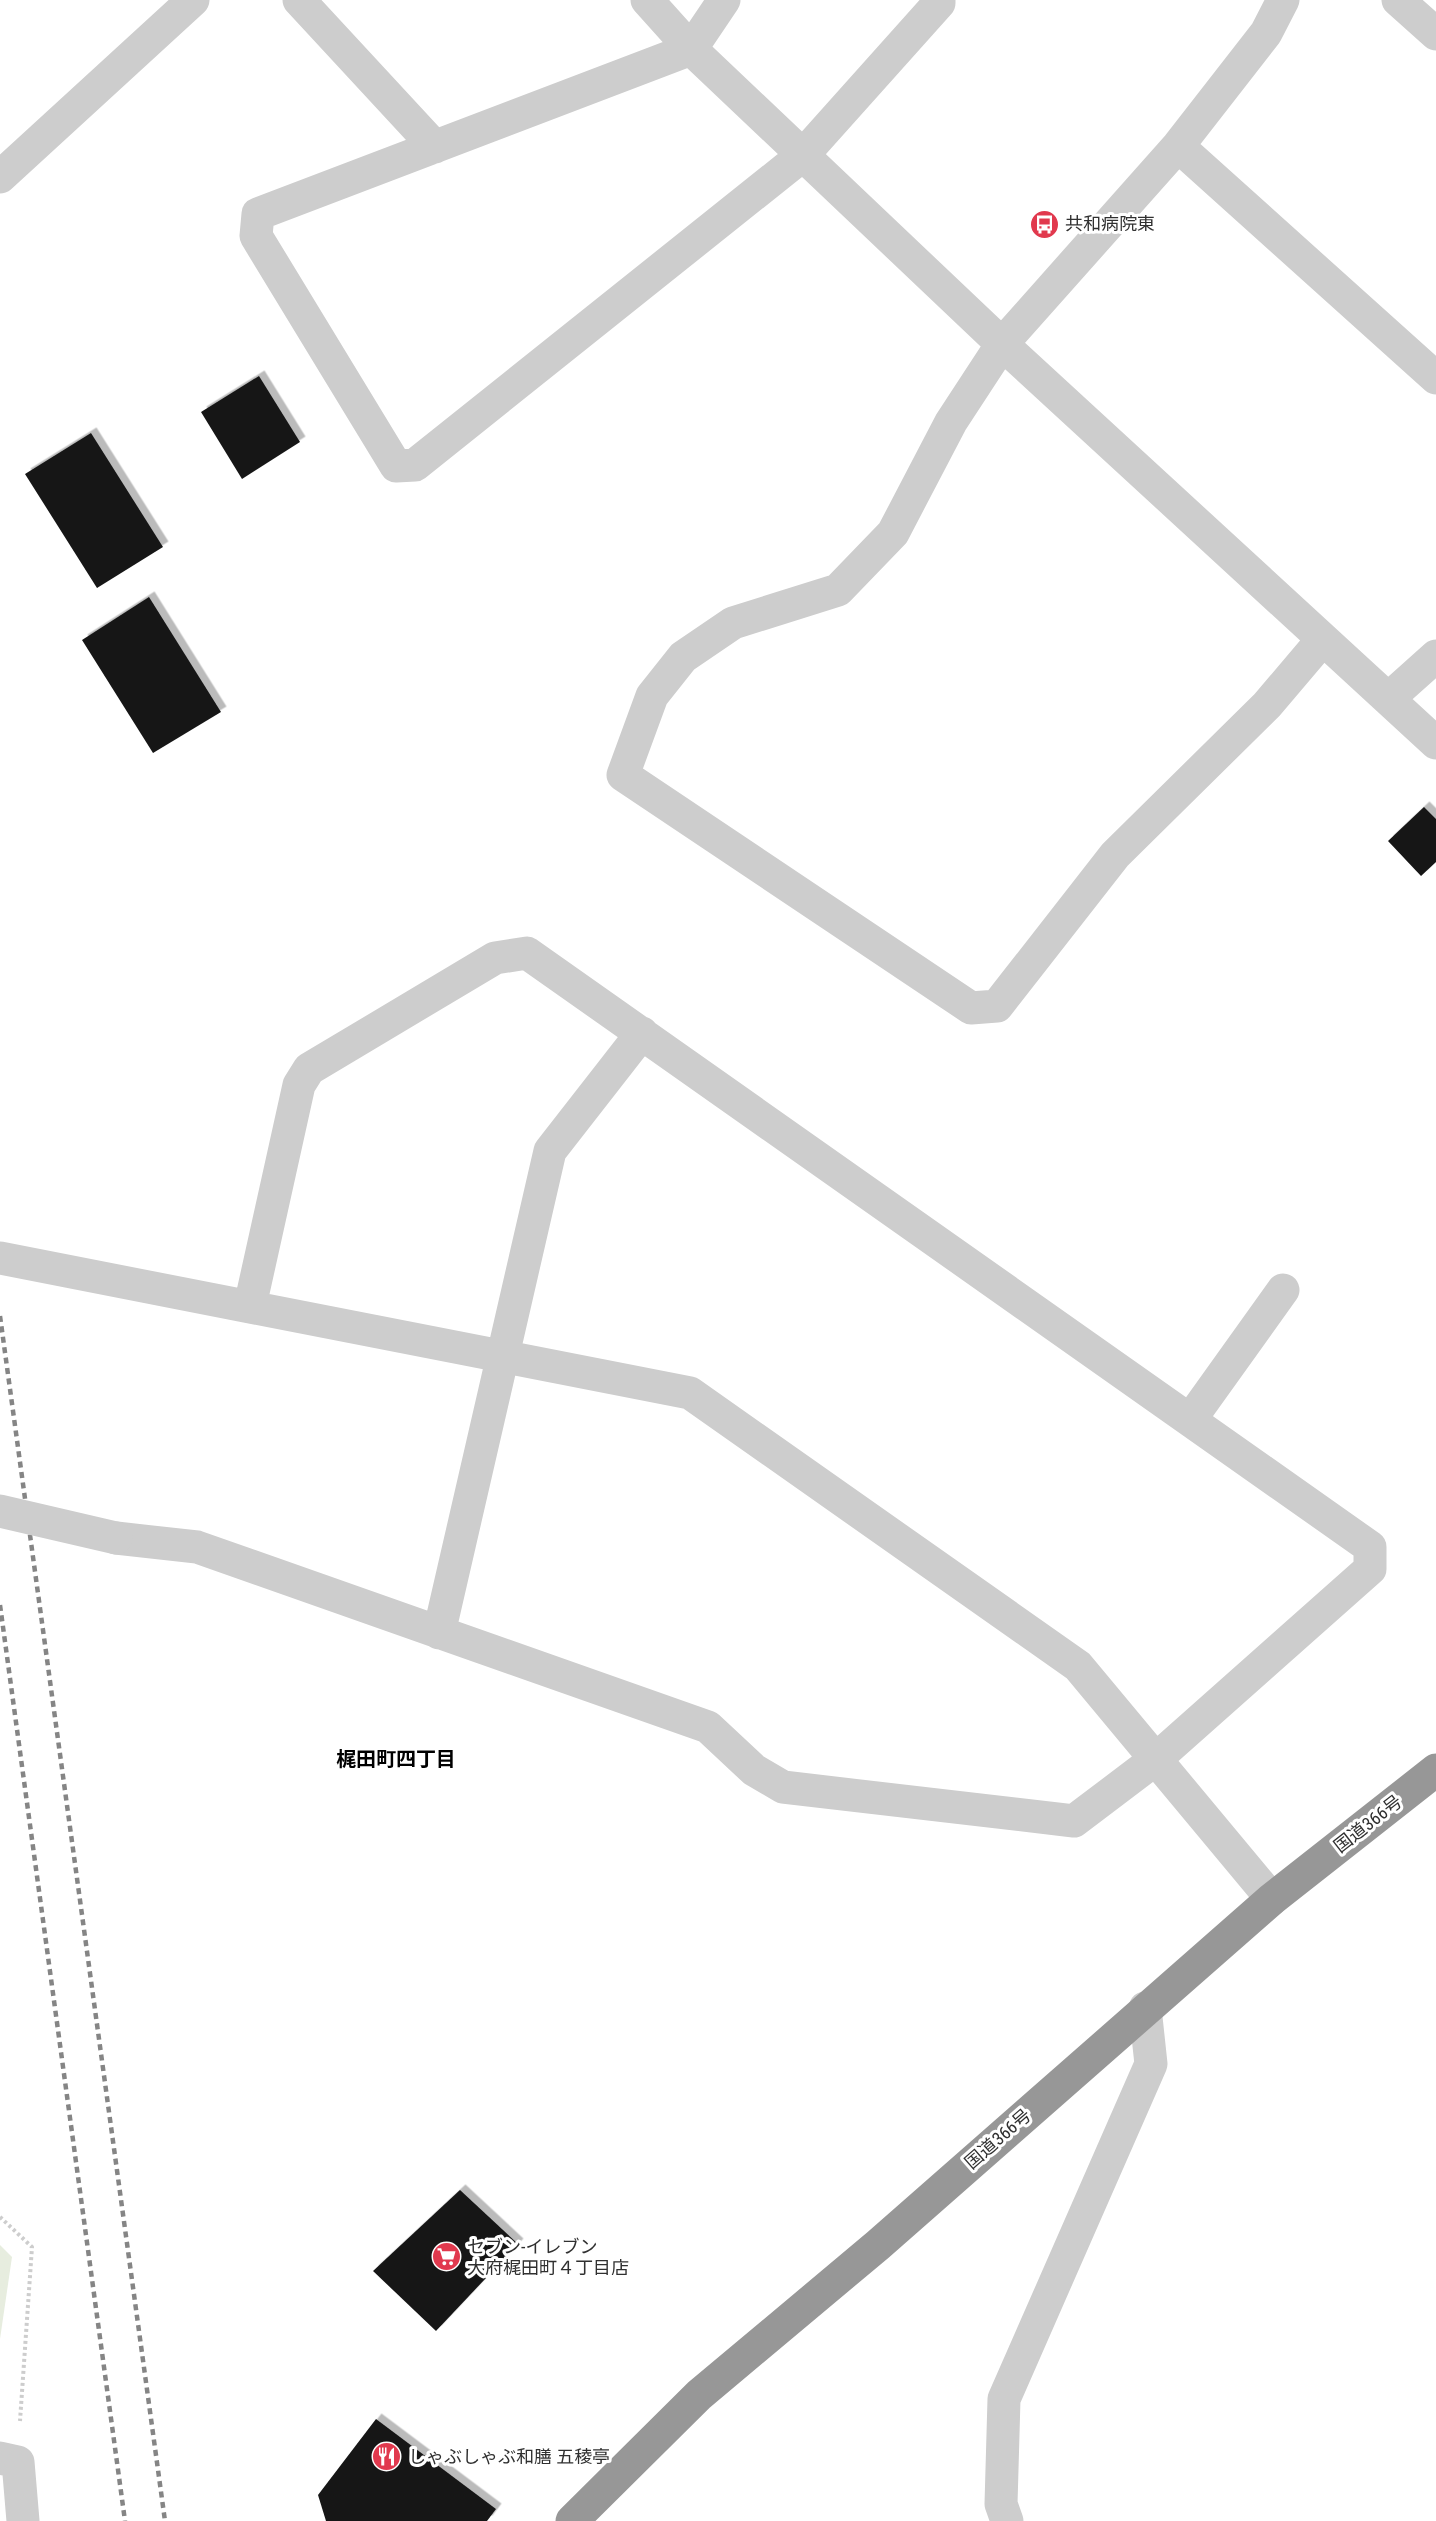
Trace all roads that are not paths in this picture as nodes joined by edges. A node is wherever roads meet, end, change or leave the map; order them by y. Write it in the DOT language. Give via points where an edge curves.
graph roads {
  1 [pos="192,0"];
  2 [pos="299,0"];
  3 [pos="647,0"];
  4 [pos="724,0"];
  5 [pos="939,0"];
  6 [pos="1283,0"];
  7 [pos="1398,0"];
  8 [pos="1436,34"];
  9 [pos="691,49"];
  10 [pos="1178,146"];
  11 [pos="435,147"];
  12 [pos="803,155"];
  13 [pos="0,177"];
  14 [pos="1002,344"];
  15 [pos="1436,378"];
  16 [pos="1323,639"];
  17 [pos="1436,656"];
  18 [pos="1388,699"];
  19 [pos="1436,743"];
  20 [pos="642,1033"];
  21 [pos="0,1258"];
  22 [pos="1283,1290"];
  23 [pos="250,1306"];
  24 [pos="503,1357"];
  25 [pos="1191,1420"];
  26 [pos="0,1511"];
  27 [pos="439,1633"];
  28 [pos="1156,1759"];
  29 [pos="1436,1770"];
  30 [pos="1272,1899"];
  31 [pos="1145,2008"];
  32 [pos="9,2460"];
  33 [pos="23,2521"];
  34 [pos="572,2521"];
  35 [pos="1007,2521"];
  1 -- 13 [label="street"];
  2 -- 11 [label="street"];
  3 -- 9 [label="street"];
  4 -- 9 [label="street"];
  5 -- 12 [label="street"];
  6 -- 10 [label="street" via="1266,33"];
  7 -- 8 [label="street"];
  9 -- 11 [label="street"];
  9 -- 12 [label="street"];
  10 -- 14 [label="street"];
  10 -- 15 [label="street"];
  11 -- 12 [label="street" via="258,214 256,236 396,466 415,465"];
  12 -- 14 [label="street"];
  14 -- 16 [label="street"];
  14 -- 16 [label="street" via="951,422 893,533 838,590 733,624 683,657 652,696 623,775 971,1008 997,1006 1115,855 1267,705"];
  16 -- 18 [label="street"];
  17 -- 18 [label="street"];
  18 -- 19 [label="street"];
  20 -- 23 [label="street" via="527,953 495,958 309,1069 299,1085"];
  20 -- 24 [label="street" via="550,1151"];
  20 -- 25 [label="street"];
  21 -- 23 [label="street"];
  22 -- 25 [label="street"];
  23 -- 24 [label="street"];
  24 -- 27 [label="street"];
  24 -- 28 [label="street" via="690,1393 1078,1666"];
  25 -- 28 [label="street" via="1370,1546 1370,1569"];
  26 -- 27 [label="street, bridge" via="116,1538 197,1547"];
  27 -- 28 [label="street" via="708,1727 754,1770 783,1787 1074,1821"];
  28 -- 30 [label="street"];
  29 -- 30 [label="highway, 国道366号"];
  30 -- 31 [label="highway, 国道366号"];
  31 -- 34 [label="highway, 国道366号" via="878,2245 699,2395"];
  31 -- 35 [label="street" via="1151,2064 1004,2399 1001,2504"];
  32 -- 33 [label="street"];
}
